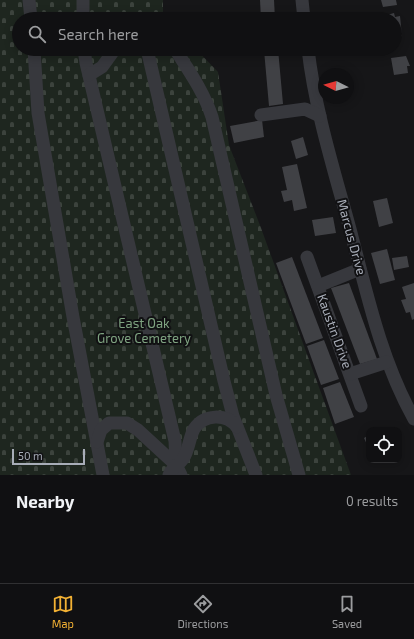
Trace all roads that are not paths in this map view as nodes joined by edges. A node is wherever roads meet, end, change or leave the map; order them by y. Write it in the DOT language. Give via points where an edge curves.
graph roads {
  1 [pos="30,0"];
  2 [pos="83,0"];
  3 [pos="302,0"];
  4 [pos="31,12"];
  5 [pos="83,12"];
  6 [pos="303,12"];
  7 [pos="34,56"];
  8 [pos="85,56"];
  9 [pos="110,56"];
  10 [pos="149,56"];
  11 [pos="179,56"];
  12 [pos="309,56"];
  13 [pos="89,75"];
  14 [pos="261,115"];
  15 [pos="320,116"];
  16 [pos="307,257"];
  17 [pos="360,269"];
  18 [pos="318,286"];
  19 [pos="387,362"];
  20 [pos="350,374"];
  21 [pos="361,406"];
  22 [pos="414,419"];
  23 [pos="238,429"];
  24 [pos="97,442"];
  25 [pos="175,472"];
  26 [pos="103,475"];
  27 [pos="256,475"];
  28 [pos="299,475"];
  1 -- 4 [label="street"];
  2 -- 5 [label="street"];
  3 -- 6 [label="street"];
  7 -- 24 [label="street" via="38,113"];
  8 -- 13 [label="street"];
  9 -- 13 [label="street" via="102,67"];
  10 -- 23 [label="street" via="212,331"];
  11 -- 28 [label="street" via="198,85 212,117 276,395"];
  12 -- 15 [label="street, Marcus Drive"];
  13 -- 25 [label="street" via="175,441"];
  14 -- 15 [label="street" via="305,109"];
  15 -- 17 [label="street, Marcus Drive"];
  16 -- 18 [label="street, Kaustin Drive"];
  17 -- 18 [label="street"];
  17 -- 19 [label="street, Marcus Drive"];
  18 -- 20 [label="street, Kaustin Drive"];
  19 -- 20 [label="street"];
  19 -- 22 [label="street, Marcus Drive"];
  20 -- 21 [label="street, Kaustin Drive"];
  23 -- 25 [label="street" via="228,418 210,418 200,423 195,428"];
  23 -- 27 [label="street"];
  24 -- 25 [label="street" via="101,430 109,423 127,423 138,430"];
  24 -- 26 [label="street"];
}
